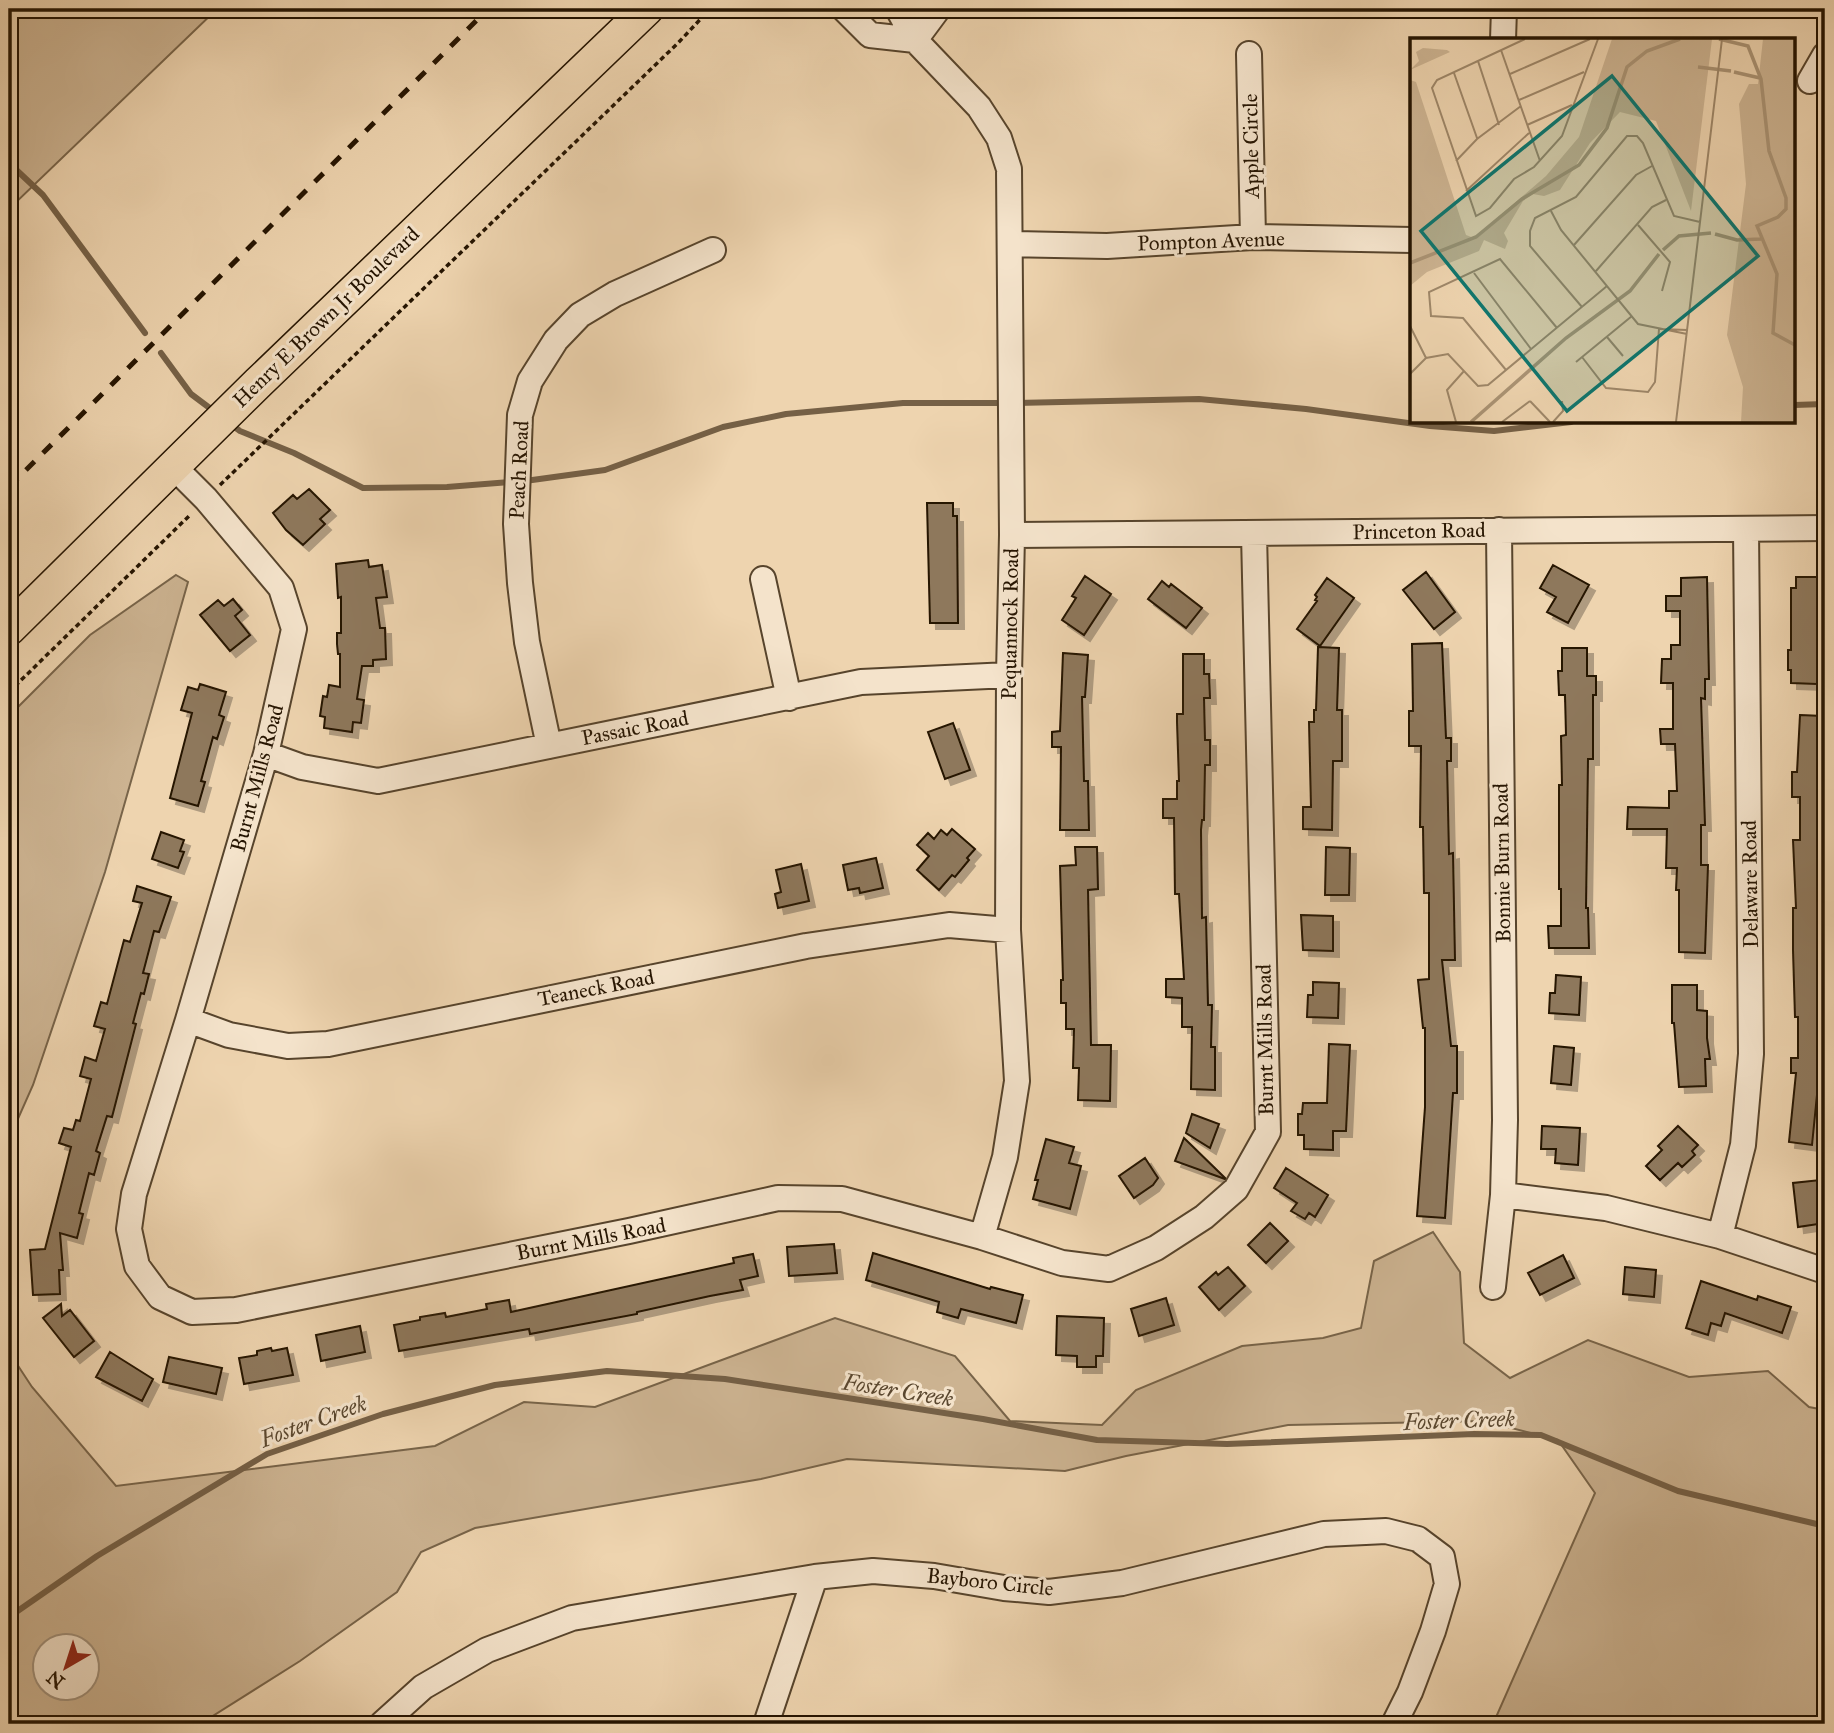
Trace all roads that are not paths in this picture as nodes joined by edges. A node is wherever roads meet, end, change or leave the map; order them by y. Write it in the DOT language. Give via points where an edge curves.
graph roads {
  1 [pos="647,9"];
  2 [pos="844,9"];
  3 [pos="898,9"];
  4 [pos="938,9"];
  5 [pos="1504,9"];
  6 [pos="1503,38"];
  7 [pos="915,40"];
  8 [pos="1249,54"];
  9 [pos="1825,55"];
  10 [pos="1810,81"];
  11 [pos="1253,237"];
  12 [pos="1410,240"];
  13 [pos="1010,244"];
  14 [pos="713,250"];
  15 [pos="173,466"];
  16 [pos="1825,528"];
  17 [pos="1746,529"];
  18 [pos="1499,530"];
  19 [pos="1012,534"];
  20 [pos="1254,534"];
  21 [pos="763,579"];
  22 [pos="9,629"];
  23 [pos="1009,675"];
  24 [pos="789,698"];
  25 [pos="549,746"];
  26 [pos="266,754"];
  27 [pos="1008,930"];
  28 [pos="188,1020"];
  29 [pos="1503,1195"];
  30 [pos="1720,1236"];
  31 [pos="982,1237"];
  32 [pos="1825,1271"];
  33 [pos="1493,1287"];
  34 [pos="815,1577"];
  35 [pos="382,1724"];
  36 [pos="766,1724"];
  37 [pos="1394,1724"];
  1 -- 15 [label="main road, Henry E Brown Jr Boulevard"];
  2 -- 7 [label="street" via="870,35"];
  3 -- 7 [label="street, Pequannock Road"];
  4 -- 7 [label="street"];
  5 -- 6 [label="street"];
  7 -- 13 [label="street, Pequannock Road" via="979,107 999,138 1009,169"];
  8 -- 11 [label="street, Apple Circle"];
  9 -- 10 [label="street"];
  11 -- 12 [label="street, Pompton Avenue"];
  11 -- 13 [label="street, Pompton Avenue" via="1107,246"];
  13 -- 19 [label="street, Pequannock Road"];
  14 -- 25 [label="street, Peach Road" via="580,315 556,340 530,381 520,415 516,524 527,642"];
  15 -- 22 [label="main road, Henry E Brown Jr Boulevard"];
  15 -- 26 [label="street, Burnt Mills Road" via="281,588 294,629"];
  16 -- 17 [label="street, Princeton Road"];
  17 -- 18 [label="street, Princeton Road"];
  17 -- 30 [label="street, Delaware Road" via="1751,1054 1743,1145"];
  18 -- 20 [label="street, Princeton Road"];
  18 -- 29 [label="street, Bonnie Burn Road"];
  19 -- 20 [label="street, Princeton Road"];
  19 -- 23 [label="street, Pequannock Road"];
  20 -- 31 [label="street, Burnt Mills Road" via="1268,1132 1236,1189 1204,1217 1156,1248 1109,1269 1062,1263"];
  21 -- 24 [label="street"];
  23 -- 24 [label="street, Passaic Road" via="861,682"];
  23 -- 27 [label="street, Pequannock Road"];
  24 -- 25 [label="street, Passaic Road"];
  25 -- 26 [label="street, Passaic Road" via="378,781 302,767"];
  26 -- 28 [label="street, Burnt Mills Road"];
  27 -- 28 [label="street, Teaneck Road" via="949,925 806,946 328,1044 288,1046 229,1035"];
  27 -- 31 [label="street, Pequannock Road" via="1017,1081 1005,1157"];
  28 -- 31 [label="street, Burnt Mills Road" via="134,1194 129,1229 137,1266 160,1297 192,1312 236,1310 778,1198 842,1199"];
  29 -- 30 [label="street" via="1606,1208"];
  29 -- 33 [label="street, Bonnie Burn Road"];
  30 -- 32 [label="street"];
  34 -- 35 [label="street, Bayboro Circle" via="572,1618 487,1650 423,1687"];
  34 -- 36 [label="street"];
  34 -- 37 [label="street, Bayboro Circle" via="873,1571 1049,1592 1122,1583 1324,1534 1386,1531 1418,1539 1442,1556 1447,1584"];
}
